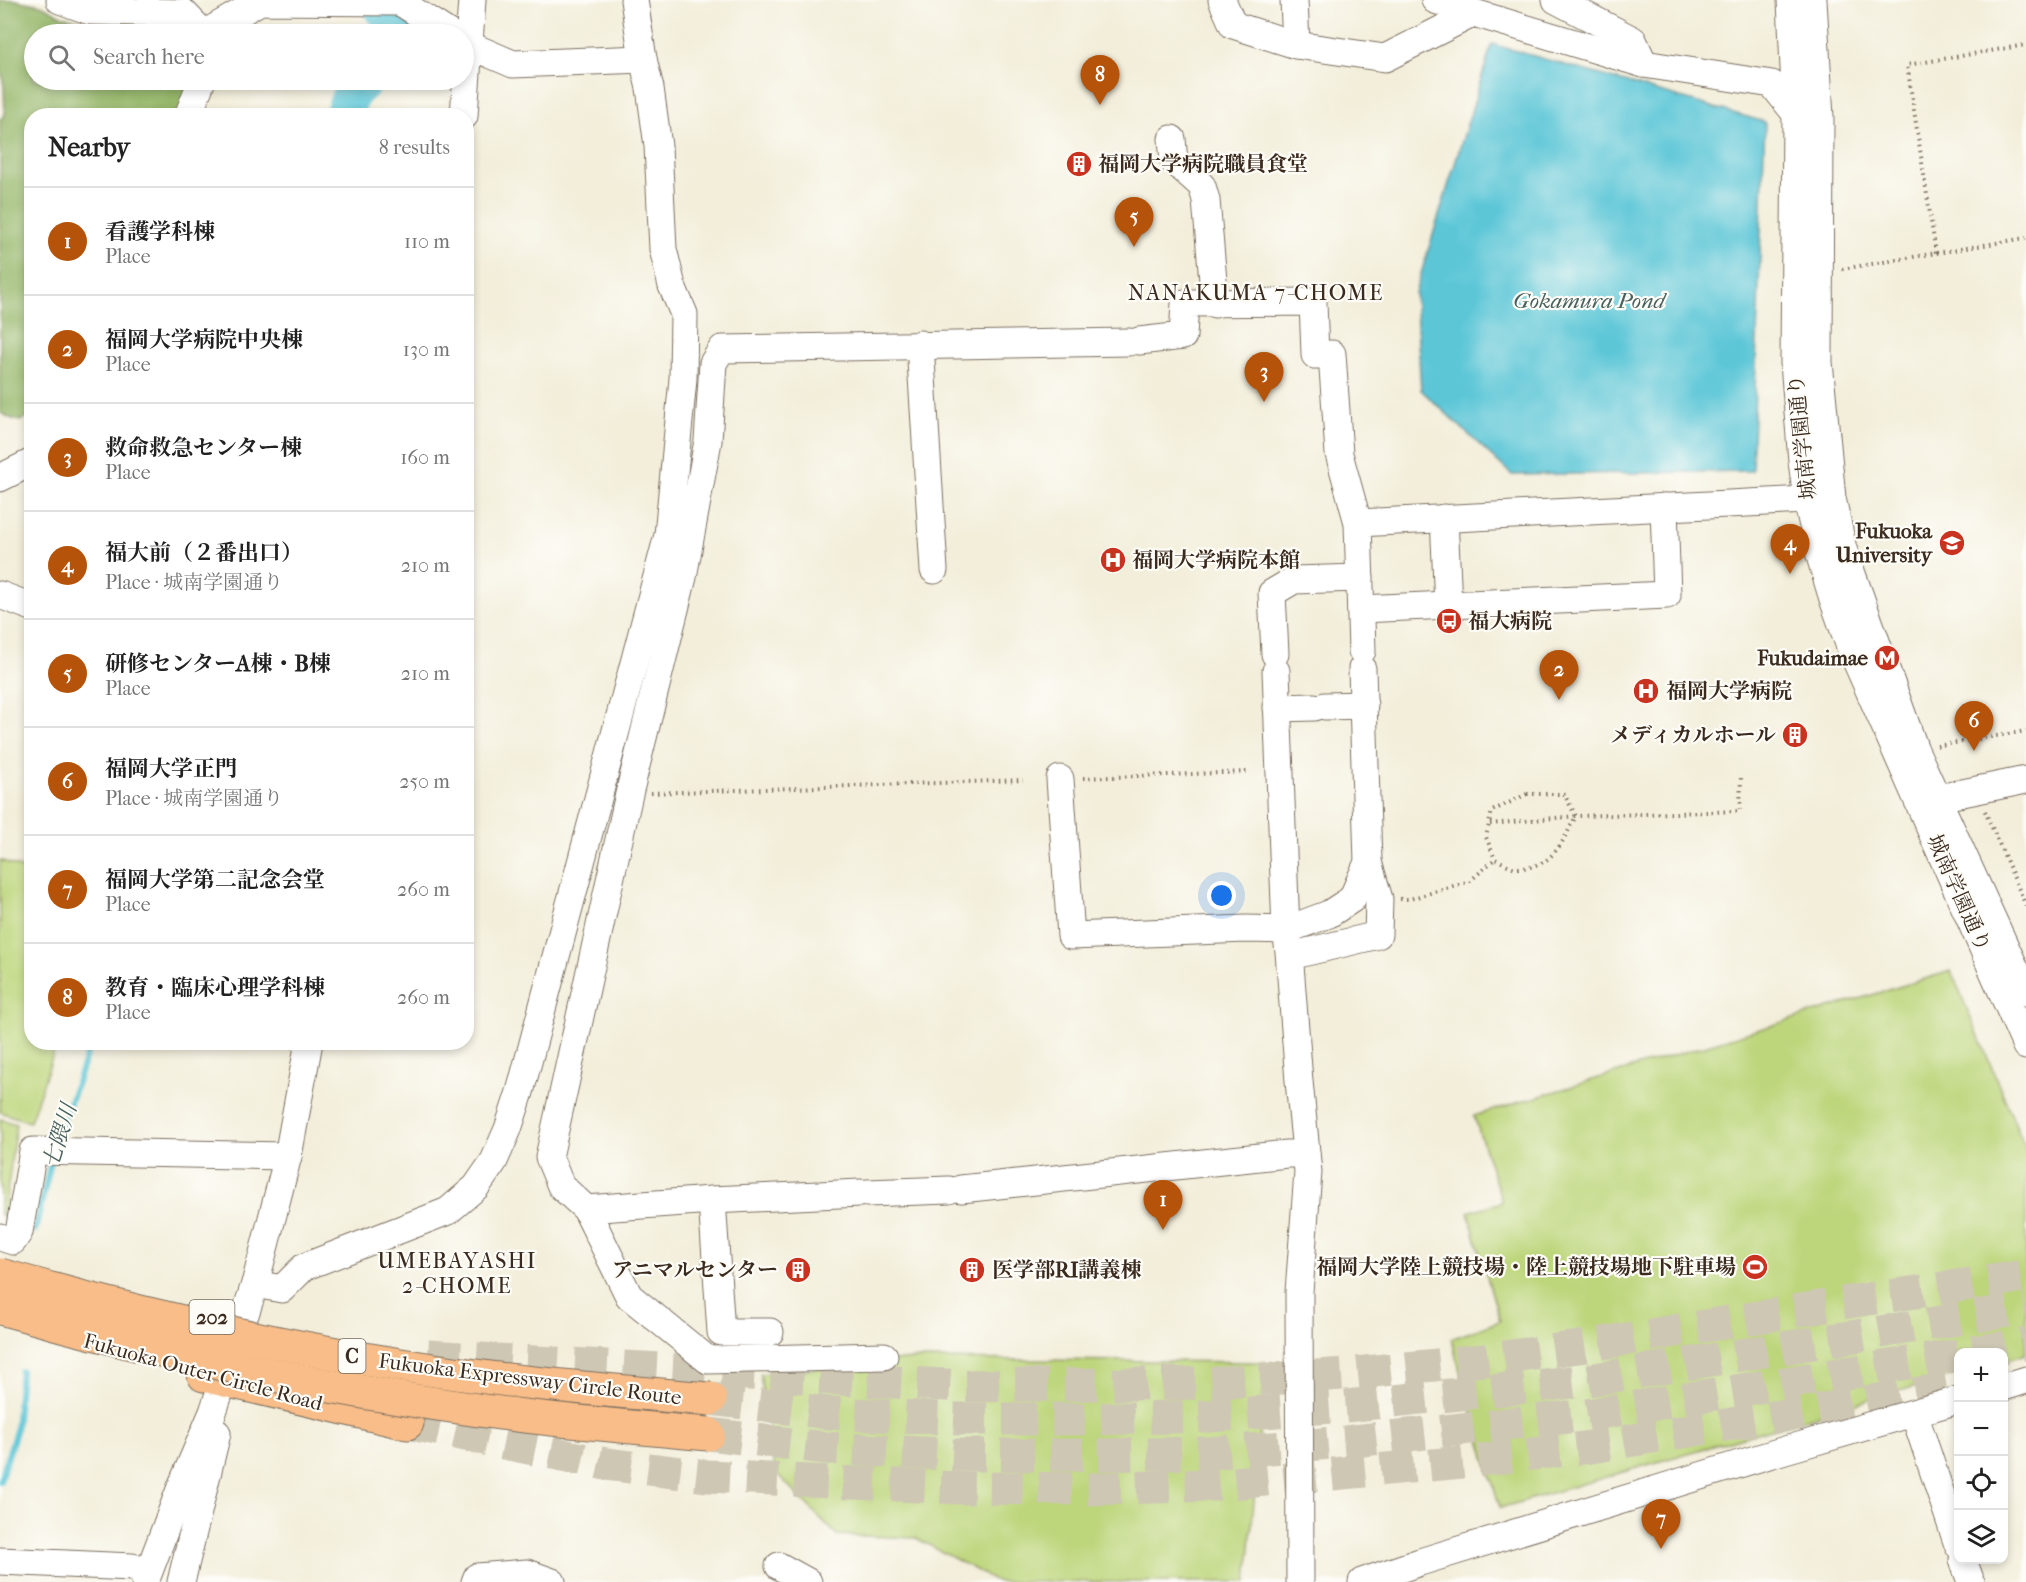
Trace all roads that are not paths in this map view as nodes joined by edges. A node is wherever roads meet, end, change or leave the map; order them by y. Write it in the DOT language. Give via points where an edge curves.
graph roads {
  1 [pos="60,0"];
  2 [pos="472,0"];
  3 [pos="634,0"];
  4 [pos="1222,0"];
  5 [pos="1294,0"];
  6 [pos="1435,0"];
  7 [pos="1556,0"];
  8 [pos="1791,0"];
  9 [pos="1813,0"];
  10 [pos="364,1"];
  11 [pos="398,1"];
  12 [pos="183,6"];
  13 [pos="1474,13"];
  14 [pos="196,24"];
  15 [pos="221,24"];
  16 [pos="433,24"];
  17 [pos="466,24"];
  18 [pos="1296,45"];
  19 [pos="474,48"];
  20 [pos="643,59"];
  21 [pos="1644,64"];
  22 [pos="198,90"];
  23 [pos="463,90"];
  24 [pos="191,108"];
  25 [pos="464,108"];
  26 [pos="1796,114"];
  27 [pos="1172,138"];
  28 [pos="1215,304"];
  29 [pos="920,344"];
  30 [pos="24,466"];
  31 [pos="0,478"];
  32 [pos="1820,499"];
  33 [pos="1664,507"];
  34 [pos="1444,518"];
  35 [pos="1358,523"];
  36 [pos="934,570"];
  37 [pos="1360,578"];
  38 [pos="0,595"];
  39 [pos="24,604"];
  40 [pos="1448,605"];
  41 [pos="1361,609"];
  42 [pos="1364,705"];
  43 [pos="1277,708"];
  44 [pos="1060,779"];
  45 [pos="2026,780"];
  46 [pos="1942,809"];
  47 [pos="1368,862"];
  48 [pos="1288,943"];
  49 [pos="2026,992"];
  50 [pos="2026,1047"];
  51 [pos="308,1050"];
  52 [pos="1306,1154"];
  53 [pos="288,1156"];
  54 [pos="712,1200"];
  55 [pos="586,1209"];
  56 [pos="0,1237"];
  57 [pos="0,1260"];
  58 [pos="0,1275"];
  59 [pos="255,1284"];
  60 [pos="0,1308"];
  61 [pos="0,1318"];
  62 [pos="243,1322"];
  63 [pos="190,1324"];
  64 [pos="770,1332"];
  65 [pos="428,1356"];
  66 [pos="884,1356"];
  67 [pos="2026,1380"];
  68 [pos="223,1381"];
  69 [pos="2008,1386"];
  70 [pos="710,1400"];
  71 [pos="1954,1401"];
  72 [pos="1914,1413"];
  73 [pos="406,1423"];
  74 [pos="708,1434"];
  75 [pos="1954,1530"];
  76 [pos="0,1561"];
  77 [pos="1964,1564"];
  78 [pos="779,1566"];
  79 [pos="1420,1572"];
  80 [pos="147,1577"];
  81 [pos="181,1582"];
  82 [pos="475,1582"];
  83 [pos="552,1582"];
  84 [pos="808,1582"];
  85 [pos="1300,1582"];
  86 [pos="1362,1582"];
  87 [pos="1971,1582"];
  1 -- 12 [label="street" via="90,11"];
  2 -- 17 [label="street"];
  3 -- 20 [label="street"];
  4 -- 18 [label="street" via="1233,25"];
  5 -- 18 [label="street"];
  6 -- 13 [label="street"];
  7 -- 21 [label="street" via="1633,40"];
  8 -- 26 [label="street, 城南学園通り"];
  9 -- 32 [label="street, 城南学園通り" via="1820,117"];
  10 -- 11 [label="street"];
  10 -- 15 [label="street" via="260,1"];
  11 -- 16 [label="street"];
  12 -- 14 [label="street"];
  13 -- 18 [label="street" via="1385,58"];
  13 -- 21 [label="street"];
  19 -- 20 [label="street" via="513,64"];
  20 -- 59 [label="street" via="658,146 663,249 684,314 683,379 668,535 520,1092 494,1161 476,1187 448,1211 304,1267 282,1289"];
  21 -- 26 [label="street" via="1772,84"];
  22 -- 24 [label="street"];
  23 -- 25 [label="street"];
  26 -- 32 [label="street, 城南学園通り" via="1794,363 1802,461"];
  27 -- 28 [label="street" via="1174,161 1202,186 1206,200"];
  28 -- 29 [label="street" via="1185,303 1182,336 1134,342"];
  28 -- 35 [label="street" via="1313,302 1315,355 1332,354 1339,454"];
  29 -- 36 [label="street"];
  29 -- 55 [label="street" via="722,349 713,363 708,441 683,577 629,794 549,1156 561,1186"];
  30 -- 31 [label="street"];
  32 -- 33 [label="street"];
  32 -- 46 [label="street, 城南学園通り" via="1843,549 1915,750"];
  32 -- 50 [label="street, 城南学園通り" via="1820,556 1851,647"];
  33 -- 34 [label="street"];
  33 -- 40 [label="street" via="1667,594"];
  34 -- 35 [label="street"];
  34 -- 40 [label="street"];
  35 -- 37 [label="street"];
  37 -- 41 [label="street"];
  37 -- 43 [label="street" via="1294,580 1272,593"];
  38 -- 39 [label="street"];
  40 -- 41 [label="street"];
  41 -- 42 [label="street"];
  42 -- 43 [label="street"];
  42 -- 47 [label="street"];
  43 -- 48 [label="street"];
  44 -- 48 [label="street" via="1071,936 1246,929"];
  45 -- 46 [label="street"];
  46 -- 49 [label="street, 城南学園通り"];
  47 -- 48 [label="street" via="1352,899"];
  47 -- 48 [label="street" via="1379,899 1378,935"];
  48 -- 52 [label="street"];
  51 -- 53 [label="street"];
  52 -- 54 [label="street" via="955,1190"];
  52 -- 85 [label="street" via="1299,1292"];
  53 -- 56 [label="street" via="33,1151 19,1232 13,1241"];
  53 -- 59 [label="street"];
  54 -- 55 [label="street"];
  54 -- 64 [label="street" via="721,1332"];
  55 -- 66 [label="street" via="629,1296 708,1360"];
  57 -- 62 [label="highway, 202" via="127,1303"];
  57 -- 63 [label="highway, bridge"];
  58 -- 63 [label="highway, Fukuoka Expressway Circle Route / C, bridge"];
  59 -- 62 [label="street"];
  60 -- 74 [label="highway, Fukuoka Expressway Circle Route / C, bridge" via="184,1357 327,1385 478,1410"];
  61 -- 68 [label="highway, Fukuoka Outer Circle Road"];
  62 -- 65 [label="highway, 202"];
  62 -- 68 [label="street"];
  63 -- 70 [label="highway, Fukuoka Expressway Circle Route / C, bridge" via="355,1357 483,1377"];
  67 -- 69 [label="street"];
  68 -- 73 [label="highway, Fukuoka Outer Circle Road"];
  68 -- 80 [label="street"];
  68 -- 81 [label="street" via="221,1414"];
  71 -- 72 [label="street"];
  72 -- 75 [label="street"];
  72 -- 79 [label="street"];
  76 -- 80 [label="street" via="132,1567"];
  77 -- 87 [label="street"];
  78 -- 84 [label="street"];
  79 -- 86 [label="street"];
  82 -- 83 [label="street" via="477,1577 527,1573"];
}
